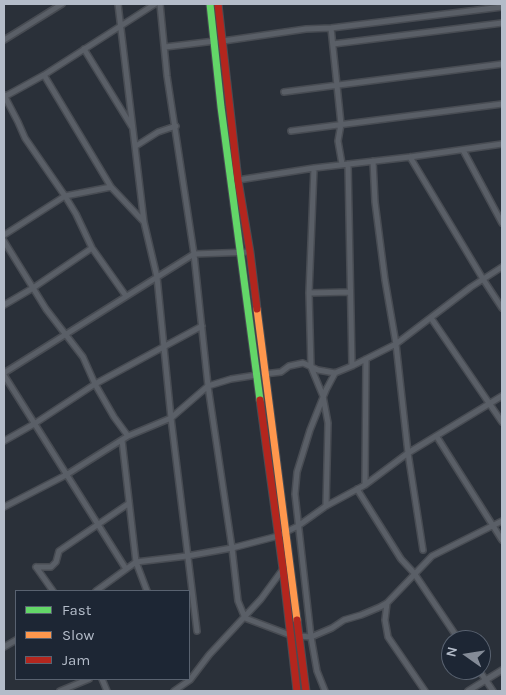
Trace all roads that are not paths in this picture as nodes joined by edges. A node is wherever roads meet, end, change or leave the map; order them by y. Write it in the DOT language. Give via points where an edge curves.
graph roads {
  1 [pos="62,4"];
  2 [pos="118,4"];
  3 [pos="155,4"];
  4 [pos="160,4"];
  5 [pos="210,4"];
  6 [pos="218,4"];
  7 [pos="467,4"];
  8 [pos="502,7"];
  9 [pos="461,12"];
  10 [pos="502,23"];
  11 [pos="121,24"];
  12 [pos="331,28"];
  13 [pos="4,40"];
  14 [pos="215,41"];
  15 [pos="224,41"];
  16 [pos="332,44"];
  17 [pos="165,48"];
  18 [pos="84,49"];
  19 [pos="502,64"];
  20 [pos="44,75"];
  21 [pos="337,84"];
  22 [pos="284,92"];
  23 [pos="4,96"];
  24 [pos="502,104"];
  25 [pos="341,124"];
  26 [pos="176,126"];
  27 [pos="134,130"];
  28 [pos="291,131"];
  29 [pos="502,144"];
  30 [pos="136,146"];
  31 [pos="463,150"];
  32 [pos="410,157"];
  33 [pos="372,161"];
  34 [pos="345,164"];
  35 [pos="314,168"];
  36 [pos="235,181"];
  37 [pos="111,187"];
  38 [pos="65,196"];
  39 [pos="144,222"];
  40 [pos="502,223"];
  41 [pos="4,235"];
  42 [pos="4,241"];
  43 [pos="92,248"];
  44 [pos="250,252"];
  45 [pos="241,253"];
  46 [pos="194,254"];
  47 [pos="502,267"];
  48 [pos="156,278"];
  49 [pos="483,279"];
  50 [pos="33,288"];
  51 [pos="350,292"];
  52 [pos="309,293"];
  53 [pos="126,296"];
  54 [pos="4,305"];
  55 [pos="502,308"];
  56 [pos="431,318"];
  57 [pos="202,326"];
  58 [pos="67,333"];
  59 [pos="396,344"];
  60 [pos="163,348"];
  61 [pos="366,359"];
  62 [pos="352,366"];
  63 [pos="311,367"];
  64 [pos="335,373"];
  65 [pos="4,374"];
  66 [pos="260,375"];
  67 [pos="96,384"];
  68 [pos="208,386"];
  69 [pos="323,396"];
  70 [pos="502,396"];
  71 [pos="491,404"];
  72 [pos="171,418"];
  73 [pos="502,422"];
  74 [pos="34,424"];
  75 [pos="128,436"];
  76 [pos="437,437"];
  77 [pos="122,440"];
  78 [pos="4,441"];
  79 [pos="408,453"];
  80 [pos="66,475"];
  81 [pos="365,485"];
  82 [pos="357,489"];
  83 [pos="128,504"];
  84 [pos="326,506"];
  85 [pos="4,507"];
  86 [pos="502,521"];
  87 [pos="98,523"];
  88 [pos="298,526"];
  89 [pos="493,527"];
  90 [pos="286,531"];
  91 [pos="278,536"];
  92 [pos="502,540"];
  93 [pos="232,548"];
  94 [pos="423,550"];
  95 [pos="187,556"];
  96 [pos="136,562"];
  97 [pos="283,568"];
  98 [pos="126,569"];
  99 [pos="414,573"];
  100 [pos="52,590"];
  101 [pos="97,590"];
  102 [pos="147,590"];
  103 [pos="387,603"];
  104 [pos="245,618"];
  105 [pos="452,630"];
  106 [pos="197,631"];
  107 [pos="290,635"];
  108 [pos="299,636"];
  109 [pos="312,637"];
  110 [pos="15,641"];
  111 [pos="4,647"];
  112 [pos="502,670"];
  113 [pos="491,676"];
  114 [pos="87,680"];
  115 [pos="485,680"];
  116 [pos="60,691"];
  117 [pos="174,691"];
  118 [pos="297,691"];
  119 [pos="306,691"];
  120 [pos="325,691"];
  121 [pos="425,691"];
  122 [pos="468,691"];
  123 [pos="493,691"];
  1 -- 13 [label="street"];
  2 -- 11 [label="street"];
  3 -- 11 [label="street"];
  4 -- 17 [label="street"];
  5 -- 14 [label="main road"];
  6 -- 15 [label="main road"];
  7 -- 9 [label="street"];
  8 -- 9 [label="street"];
  9 -- 12 [label="street"];
  10 -- 16 [label="street"];
  11 -- 18 [label="street"];
  11 -- 27 [label="street"];
  12 -- 15 [label="street"];
  12 -- 16 [label="street"];
  14 -- 17 [label="street"];
  14 -- 36 [label="main road" via="221,106"];
  15 -- 36 [label="main road"];
  16 -- 21 [label="street"];
  17 -- 26 [label="street"];
  18 -- 20 [label="street"];
  18 -- 27 [label="street"];
  19 -- 21 [label="street"];
  20 -- 23 [label="street"];
  20 -- 37 [label="street"];
  21 -- 22 [label="street"];
  21 -- 25 [label="street"];
  23 -- 38 [label="street" via="25,138"];
  24 -- 25 [label="street"];
  25 -- 28 [label="street"];
  25 -- 34 [label="street" via="338,141"];
  26 -- 30 [label="street" via="158,132"];
  26 -- 46 [label="street"];
  27 -- 30 [label="street"];
  29 -- 31 [label="street"];
  30 -- 39 [label="street"];
  31 -- 32 [label="street"];
  31 -- 40 [label="street"];
  32 -- 33 [label="street"];
  32 -- 49 [label="street"];
  33 -- 34 [label="street"];
  33 -- 59 [label="street" via="385,280"];
  34 -- 35 [label="street"];
  34 -- 51 [label="street"];
  35 -- 36 [label="street"];
  35 -- 52 [label="street"];
  36 -- 44 [label="main road"];
  36 -- 45 [label="main road"];
  37 -- 38 [label="street"];
  37 -- 39 [label="street"];
  38 -- 41 [label="street"];
  38 -- 43 [label="street"];
  39 -- 48 [label="street"];
  42 -- 50 [label="street"];
  43 -- 50 [label="street"];
  43 -- 53 [label="street"];
  44 -- 45 [label="street"];
  44 -- 66 [label="main road"];
  45 -- 46 [label="street"];
  45 -- 66 [label="main road"];
  46 -- 48 [label="street"];
  46 -- 57 [label="street"];
  47 -- 49 [label="street"];
  48 -- 53 [label="street"];
  48 -- 60 [label="street"];
  49 -- 55 [label="street"];
  49 -- 56 [label="street"];
  50 -- 54 [label="street"];
  50 -- 58 [label="street"];
  51 -- 52 [label="street"];
  51 -- 62 [label="street"];
  52 -- 63 [label="street"];
  53 -- 58 [label="street"];
  56 -- 59 [label="street"];
  56 -- 71 [label="street"];
  57 -- 60 [label="street"];
  57 -- 68 [label="street"];
  58 -- 65 [label="street"];
  58 -- 67 [label="street"];
  59 -- 61 [label="street"];
  59 -- 79 [label="street"];
  60 -- 67 [label="street"];
  60 -- 72 [label="street"];
  61 -- 62 [label="street"];
  61 -- 81 [label="street"];
  62 -- 64 [label="street"];
  63 -- 64 [label="street"];
  63 -- 66 [label="street" via="303,363 289,366 281,372"];
  63 -- 69 [label="street"];
  64 -- 69 [label="street"];
  65 -- 74 [label="street"];
  66 -- 68 [label="street"];
  66 -- 90 [label="main road"];
  66 -- 91 [label="main road"];
  67 -- 74 [label="street"];
  67 -- 75 [label="street"];
  68 -- 72 [label="street"];
  68 -- 93 [label="street"];
  69 -- 84 [label="street" via="328,422"];
  69 -- 88 [label="street" via="297,472"];
  70 -- 71 [label="street"];
  71 -- 73 [label="street"];
  71 -- 76 [label="street"];
  72 -- 75 [label="street"];
  72 -- 95 [label="street"];
  74 -- 78 [label="street"];
  74 -- 80 [label="street"];
  75 -- 77 [label="street"];
  76 -- 79 [label="street"];
  76 -- 89 [label="street"];
  77 -- 80 [label="street"];
  77 -- 83 [label="street"];
  79 -- 81 [label="street"];
  79 -- 94 [label="street"];
  80 -- 85 [label="street"];
  80 -- 87 [label="street"];
  81 -- 82 [label="street"];
  82 -- 84 [label="street"];
  82 -- 99 [label="street" via="401,559"];
  83 -- 87 [label="street"];
  83 -- 96 [label="street"];
  84 -- 88 [label="street"];
  86 -- 89 [label="street"];
  87 -- 98 [label="street"];
  87 -- 100 [label="street" via="59,551 51,567 36,567"];
  88 -- 90 [label="street"];
  88 -- 109 [label="street"];
  89 -- 92 [label="street"];
  89 -- 99 [label="street" via="432,556"];
  90 -- 91 [label="street"];
  90 -- 108 [label="main road"];
  91 -- 93 [label="street"];
  91 -- 97 [label="main road"];
  93 -- 95 [label="street"];
  93 -- 104 [label="street" via="238,601"];
  95 -- 96 [label="street"];
  95 -- 106 [label="street"];
  96 -- 98 [label="street"];
  96 -- 102 [label="street"];
  97 -- 104 [label="street"];
  97 -- 107 [label="main road"];
  98 -- 101 [label="street"];
  99 -- 103 [label="street"];
  99 -- 105 [label="street"];
  103 -- 109 [label="street"];
  103 -- 121 [label="street" via="388,637"];
  104 -- 107 [label="street"];
  104 -- 117 [label="street" via="190,680"];
  107 -- 118 [label="main road"];
  108 -- 109 [label="street"];
  108 -- 119 [label="main road"];
  109 -- 120 [label="street" via="317,671"];
  110 -- 111 [label="street"];
  112 -- 113 [label="street"];
  114 -- 116 [label="street"];
  115 -- 122 [label="street"];
  115 -- 123 [label="street"];
}
